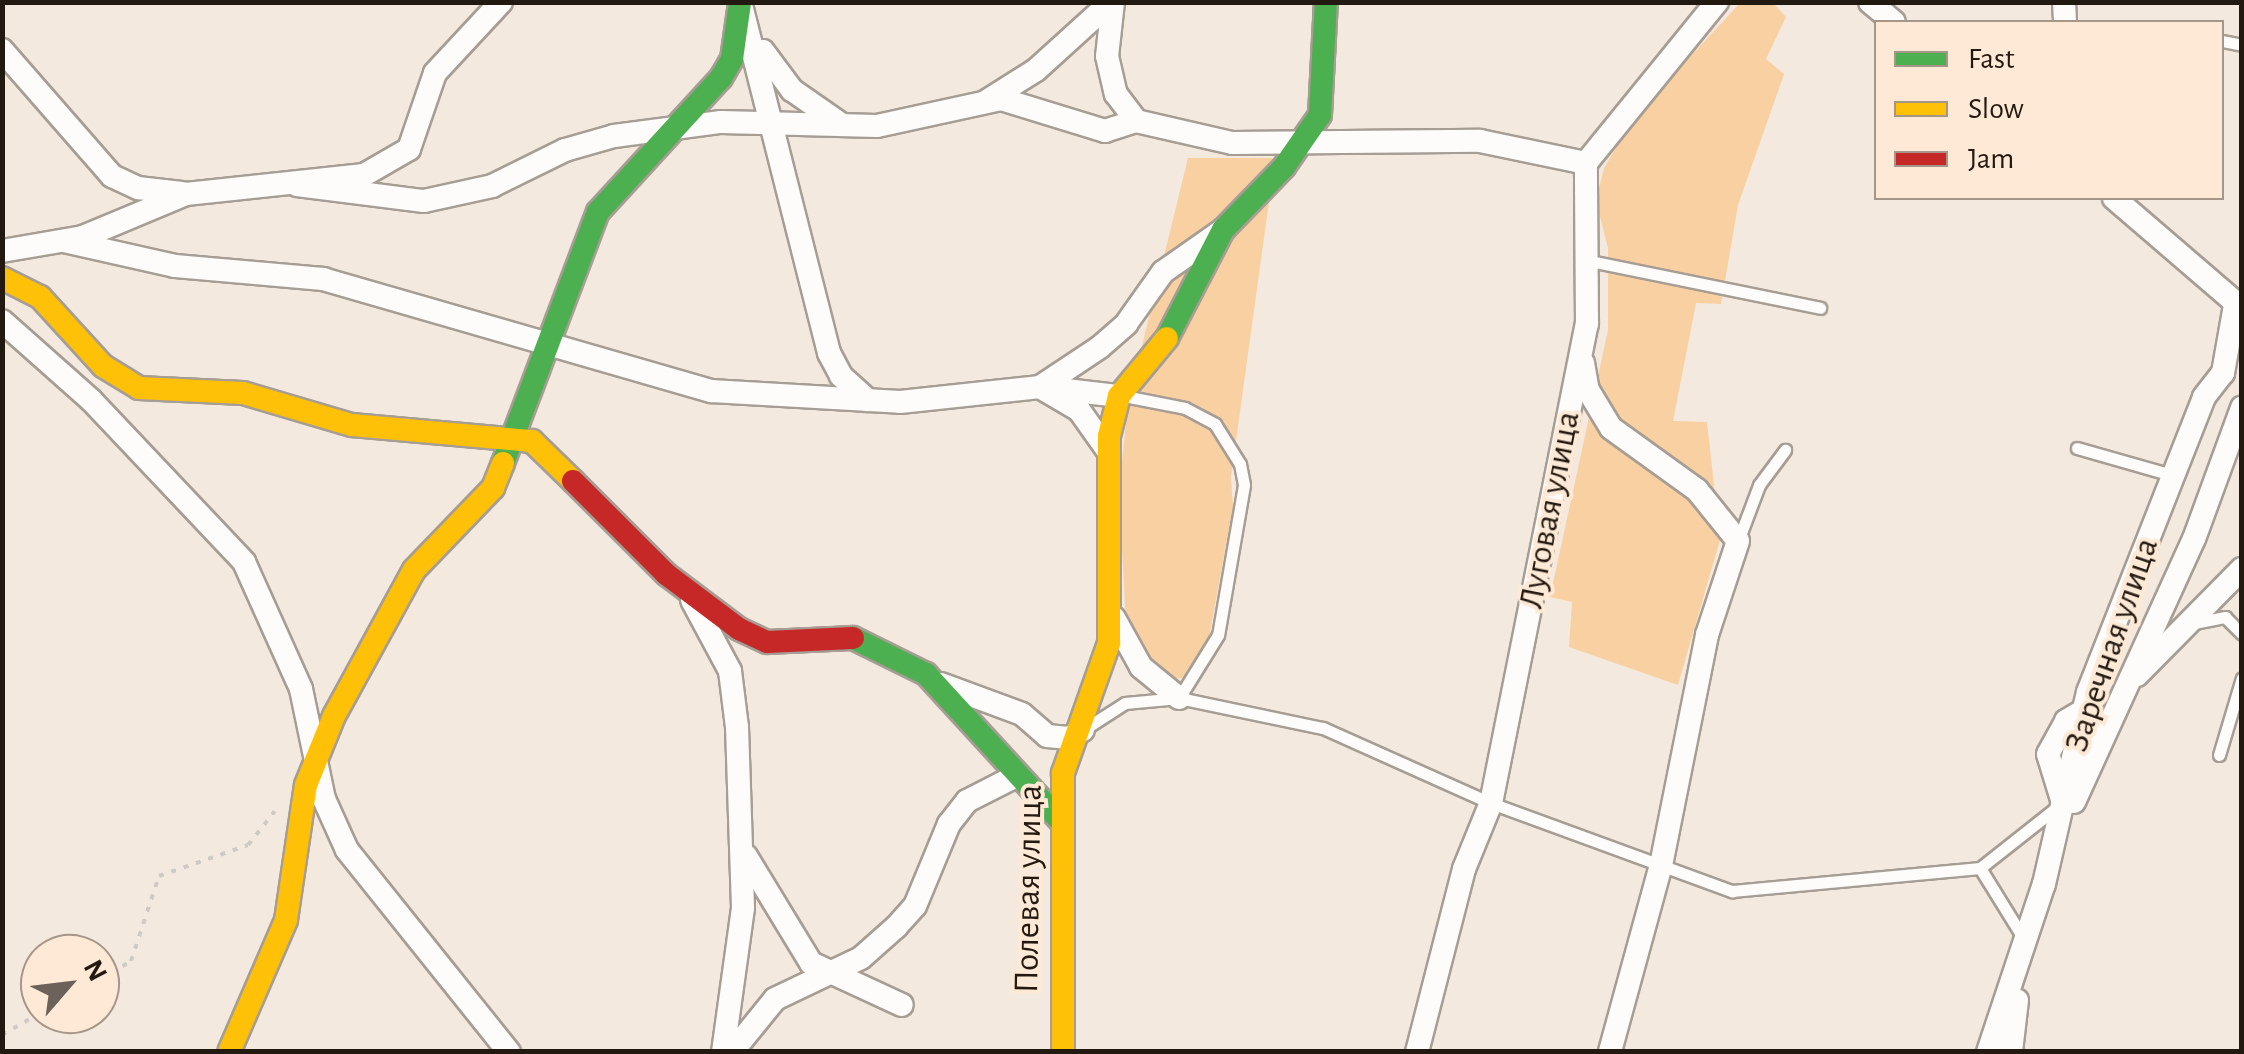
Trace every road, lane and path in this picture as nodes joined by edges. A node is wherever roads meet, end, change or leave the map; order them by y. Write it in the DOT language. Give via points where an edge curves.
graph roads {
  1 [pos="501,2"];
  2 [pos="1112,2"];
  3 [pos="1326,2"];
  4 [pos="1718,2"];
  5 [pos="1870,2"];
  6 [pos="740,3"];
  7 [pos="1892,20"];
  8 [pos="750,32"];
  9 [pos="5,54"];
  10 [pos="983,103"];
  11 [pos="1136,121"];
  12 [pos="775,123"];
  13 [pos="849,126"];
  14 [pos="674,128"];
  15 [pos="1306,139"];
  16 [pos="1586,162"];
  17 [pos="297,184"];
  18 [pos="186,194"];
  19 [pos="2116,200"];
  20 [pos="1223,230"];
  21 [pos="64,241"];
  22 [pos="2,251"];
  23 [pos="1585,260"];
  24 [pos="2,278"];
  25 [pos="2238,307"];
  26 [pos="1820,308"];
  27 [pos="2,321"];
  28 [pos="545,346"];
  29 [pos="1581,354"];
  30 [pos="1040,387"];
  31 [pos="1120,396"];
  32 [pos="868,400"];
  33 [pos="2242,408"];
  34 [pos="516,437"];
  35 [pos="2077,448"];
  36 [pos="1786,450"];
  37 [pos="1108,451"];
  38 [pos="2172,475"];
  39 [pos="1738,540"];
  40 [pos="2242,569"];
  41 [pos="681,585"];
  42 [pos="1112,615"];
  43 [pos="2182,627"];
  44 [pos="2242,634"];
  45 [pos="926,674"];
  46 [pos="2242,678"];
  47 [pos="2127,684"];
  48 [pos="1180,698"];
  49 [pos="2084,710"];
  50 [pos="1083,730"];
  51 [pos="2219,754"];
  52 [pos="316,760"];
  53 [pos="1018,775"];
  54 [pos="282,803"];
  55 [pos="1491,803"];
  56 [pos="2065,809"];
  57 [pos="1060,820"];
  58 [pos="745,853"];
  59 [pos="1660,865"];
  60 [pos="1980,868"];
  61 [pos="2044,884"];
  62 [pos="2025,940"];
  63 [pos="120,966"];
  64 [pos="829,974"];
  65 [pos="902,1005"];
  66 [pos="229,1052"];
  67 [pos="509,1052"];
  68 [pos="723,1052"];
  69 [pos="732,1052"];
  70 [pos="1063,1052"];
  71 [pos="1417,1052"];
  72 [pos="1610,1052"];
  73 [pos="1988,1052"];
  74 [pos="2010,1052"];
  1 -- 17 [label="street" via="434,73 409,149 364,176"];
  2 -- 10 [label="street" via="1036,70"];
  2 -- 11 [label="street" via="1107,56 1116,94"];
  3 -- 15 [label="street, Полевая улица" via="1320,116"];
  4 -- 16 [label="street"];
  5 -- 7 [label="street"];
  6 -- 8 [label="street"];
  6 -- 14 [label="street" via="732,60 705,100"];
  8 -- 12 [label="street"];
  8 -- 13 [label="street" via="792,90"];
  9 -- 18 [label="street" via="112,176 138,188"];
  10 -- 11 [label="street" via="1031,106 1105,131"];
  10 -- 13 [label="street" via="916,120"];
  11 -- 15 [label="street" via="1232,143"];
  12 -- 13 [label="street"];
  12 -- 14 [label="street"];
  12 -- 32 [label="street" via="833,365"];
  14 -- 17 [label="street" via="585,144 458,196 388,200"];
  14 -- 28 [label="street" via="598,212"];
  15 -- 16 [label="street" via="1480,141"];
  15 -- 20 [label="street, Полевая улица"];
  16 -- 23 [label="street, Луговая улица"];
  17 -- 18 [label="street"];
  18 -- 21 [label="street"];
  19 -- 25 [label="street"];
  20 -- 30 [label="street" via="1164,272 1100,347"];
  20 -- 31 [label="street, Полевая улица" via="1180,323"];
  21 -- 22 [label="street"];
  21 -- 28 [label="street" via="175,266 323,279"];
  23 -- 26 [label="lane"];
  23 -- 29 [label="street, Луговая улица"];
  24 -- 34 [label="street" via="40,297 103,366 139,388 243,394 352,425"];
  25 -- 38 [label="street, Заречная улица" via="2222,373 2204,397"];
  27 -- 52 [label="street" via="91,400 244,562 301,690"];
  28 -- 32 [label="street" via="711,391"];
  28 -- 34 [label="street"];
  29 -- 39 [label="street" via="1588,390 1612,428 1697,490"];
  29 -- 55 [label="street, Луговая улица"];
  30 -- 31 [label="street"];
  30 -- 32 [label="street"];
  30 -- 37 [label="street" via="1079,410"];
  31 -- 37 [label="street, Полевая улица"];
  31 -- 48 [label="lane" via="1184,408 1216,424 1240,464 1244,485 1218,635"];
  33 -- 47 [label="street" via="2194,539"];
  34 -- 41 [label="street" via="556,460"];
  34 -- 52 [label="street" via="480,505 414,570"];
  35 -- 38 [label="lane"];
  36 -- 39 [label="lane" via="1759,485"];
  37 -- 42 [label="street, Полевая улица"];
  38 -- 49 [label="street, Заречная улица"];
  39 -- 59 [label="street" via="1694,688"];
  40 -- 43 [label="street"];
  41 -- 45 [label="street" via="767,642 850,637 874,643"];
  41 -- 58 [label="street" via="730,671"];
  42 -- 48 [label="street, Полевая улица" via="1135,659"];
  42 -- 50 [label="street, Полевая улица"];
  43 -- 44 [label="lane" via="2224,618"];
  43 -- 47 [label="street"];
  45 -- 50 [label="street" via="958,694 1022,714 1047,736 1069,738"];
  45 -- 53 [label="street"];
  46 -- 51 [label="lane"];
  47 -- 49 [label="street"];
  47 -- 56 [label="street"];
  48 -- 50 [label="lane" via="1125,704"];
  48 -- 55 [label="lane" via="1323,728"];
  49 -- 56 [label="street, Заречная улица"];
  50 -- 57 [label="street, Полевая улица" via="1063,773"];
  52 -- 66 [label="street" via="306,785 286,920"];
  52 -- 67 [label="street" via="324,799 348,850"];
  53 -- 57 [label="street"];
  53 -- 64 [label="street" via="967,801 949,824 915,906 860,958"];
  54 -- 63 [label="path" via="248,845 159,876 131,960"];
  55 -- 59 [label="lane"];
  55 -- 71 [label="street, Луговая улица" via="1459,886"];
  56 -- 60 [label="lane"];
  56 -- 61 [label="street, Заречная улица"];
  57 -- 70 [label="street, Полевая улица" via="1067,878"];
  58 -- 64 [label="street" via="791,935"];
  58 -- 68 [label="street"];
  59 -- 60 [label="lane" via="1695,882 1759,891 1852,876 1914,878"];
  59 -- 72 [label="street"];
  60 -- 62 [label="lane"];
  61 -- 62 [label="street, Заречная улица"];
  61 -- 74 [label="street"];
  62 -- 73 [label="street, Заречная улица"];
  64 -- 65 [label="street"];
  64 -- 69 [label="street" via="763,1008"];
}
